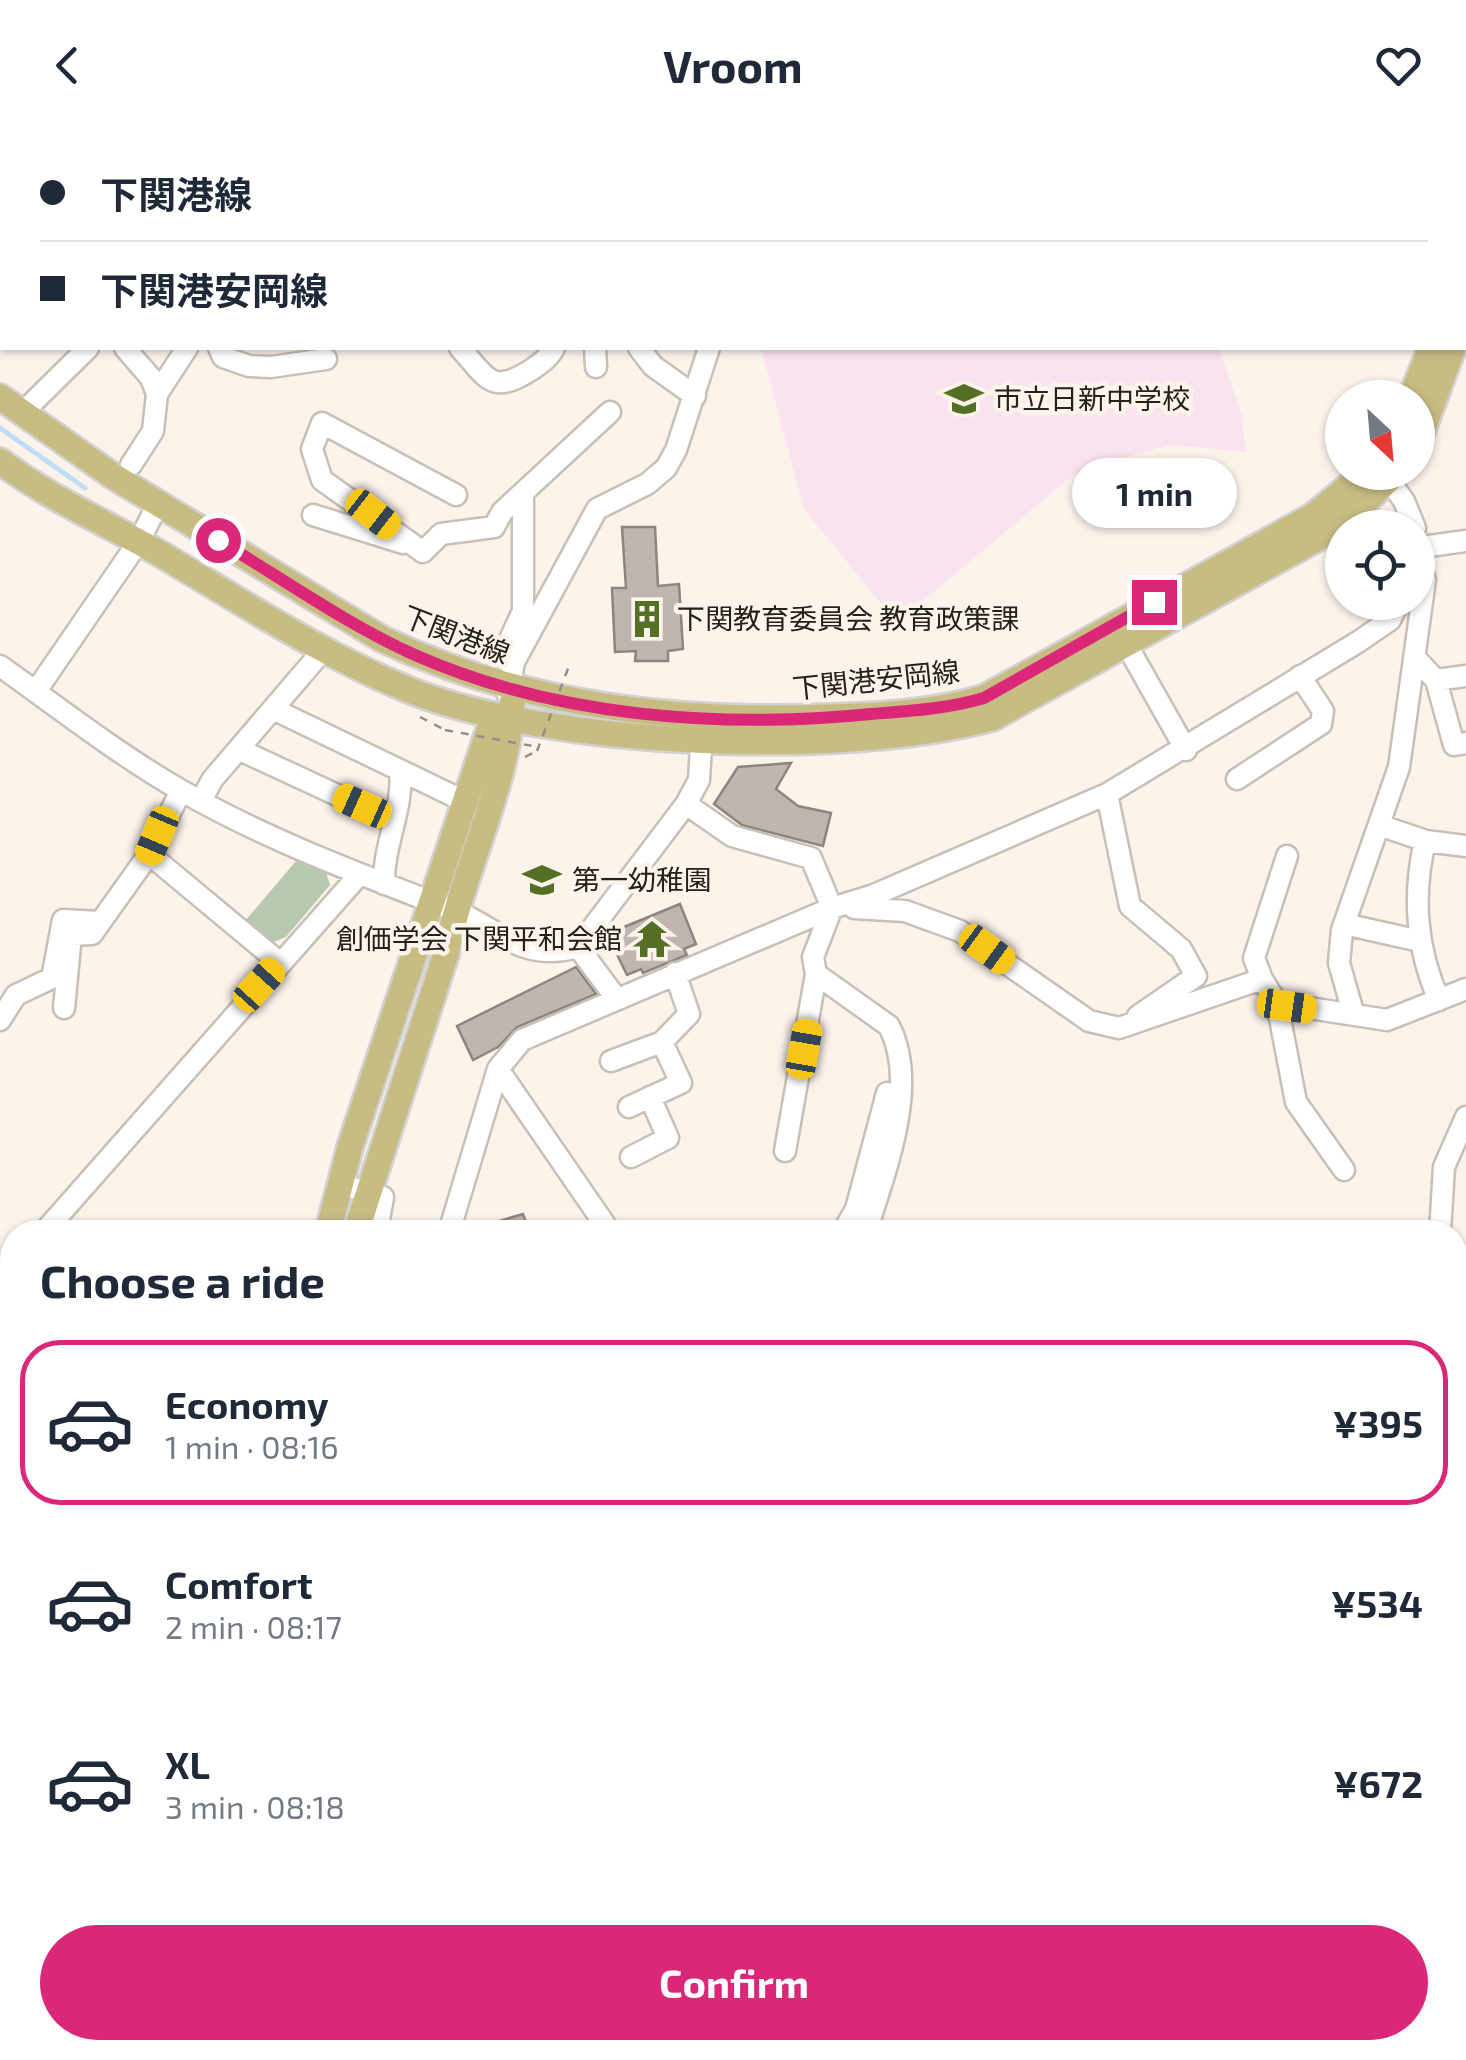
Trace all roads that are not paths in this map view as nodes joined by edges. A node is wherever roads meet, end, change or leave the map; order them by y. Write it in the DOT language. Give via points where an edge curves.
graph roads {
  1 [pos="86,350"];
  2 [pos="126,350"];
  3 [pos="186,350"];
  4 [pos="221,350"];
  5 [pos="462,350"];
  6 [pos="552,350"];
  7 [pos="641,350"];
  8 [pos="708,350"];
  9 [pos="1430,350"];
  10 [pos="1452,350"];
  11 [pos="326,359"];
  12 [pos="1418,380"];
  13 [pos="158,394"];
  14 [pos="695,396"];
  15 [pos="1435,396"];
  16 [pos="0,397"];
  17 [pos="610,412"];
  18 [pos="21,414"];
  19 [pos="0,462"];
  20 [pos="131,465"];
  21 [pos="1357,490"];
  22 [pos="1371,490"];
  23 [pos="456,495"];
  24 [pos="523,496"];
  25 [pos="158,504"];
  26 [pos="313,515"];
  27 [pos="1466,541"];
  28 [pos="139,542"];
  29 [pos="1435,545"];
  30 [pos="414,546"];
  31 [pos="1390,620"];
  32 [pos="1420,620"];
  33 [pos="1125,642"];
  34 [pos="324,649"];
  35 [pos="1416,659"];
  36 [pos="0,666"];
  37 [pos="513,675"];
  38 [pos="1300,676"];
  39 [pos="1466,676"];
  40 [pos="1436,680"];
  41 [pos="36,691"];
  42 [pos="275,710"];
  43 [pos="502,717"];
  44 [pos="702,728"];
  45 [pos="1466,743"];
  46 [pos="240,750"];
  47 [pos="1186,750"];
  48 [pos="400,770"];
  49 [pos="1237,779"];
  50 [pos="181,791"];
  51 [pos="1107,794"];
  52 [pos="464,800"];
  53 [pos="202,801"];
  54 [pos="686,804"];
  55 [pos="393,821"];
  56 [pos="1379,826"];
  57 [pos="1424,841"];
  58 [pos="1466,846"];
  59 [pos="149,854"];
  60 [pos="1287,856"];
  61 [pos="359,875"];
  62 [pos="384,884"];
  63 [pos="442,907"];
  64 [pos="832,908"];
  65 [pos="100,922"];
  66 [pos="1344,924"];
  67 [pos="1420,941"];
  68 [pos="578,947"];
  69 [pos="280,962"];
  70 [pos="676,973"];
  71 [pos="816,974"];
  72 [pos="1262,979"];
  73 [pos="1466,989"];
  74 [pos="616,998"];
  75 [pos="1439,1000"];
  76 [pos="1277,1002"];
  77 [pos="64,1008"];
  78 [pos="1353,1012"];
  79 [pos="0,1020"];
  80 [pos="1119,1028"];
  81 [pos="662,1042"];
  82 [pos="898,1052"];
  83 [pos="611,1061"];
  84 [pos="498,1069"];
  85 [pos="650,1098"];
  86 [pos="629,1107"];
  87 [pos="1466,1116"];
  88 [pos="785,1152"];
  89 [pos="631,1158"];
  90 [pos="1344,1170"];
  91 [pos="343,1184"];
  92 [pos="368,1192"];
  93 [pos="54,1220"];
  94 [pos="332,1220"];
  95 [pos="360,1220"];
  96 [pos="380,1220"];
  97 [pos="454,1220"];
  98 [pos="602,1220"];
  99 [pos="848,1220"];
  100 [pos="869,1220"];
  101 [pos="1441,1220"];
  1 -- 18 [label="street"];
  2 -- 13 [label="street"];
  3 -- 13 [label="street"];
  4 -- 11 [label="street" via="249,366"];
  5 -- 6 [label="street" via="497,385 542,363"];
  7 -- 14 [label="street"];
  8 -- 14 [label="street"];
  9 -- 12 [label="main road"];
  10 -- 15 [label="main road"];
  13 -- 20 [label="street" via="153,431"];
  14 -- 37 [label="street" via="666,468 597,509"];
  16 -- 18 [label="main road, 下関港線"];
  17 -- 24 [label="street"];
  18 -- 25 [label="main road, 下関港線"];
  19 -- 28 [label="main road"];
  21 -- 44 [label="main road, 下関港安岡線" via="984,698"];
  22 -- 33 [label="main road, 下関港安岡線" via="1343,524"];
  23 -- 30 [label="street" via="322,423 312,450 322,480"];
  24 -- 30 [label="street" via="490,529 441,534 423,552"];
  24 -- 37 [label="street" via="523,611 506,648"];
  25 -- 28 [label="street"];
  25 -- 37 [label="main road, 下関港線" via="382,640 484,682"];
  26 -- 30 [label="street"];
  27 -- 29 [label="street"];
  28 -- 34 [label="main road"];
  28 -- 41 [label="street"];
  31 -- 38 [label="street"];
  32 -- 35 [label="street"];
  33 -- 44 [label="main road, 下関港安岡線" via="1020,704 966,725 819,740"];
  33 -- 47 [label="street"];
  34 -- 42 [label="street"];
  34 -- 43 [label="main road" via="408,689"];
  35 -- 40 [label="street"];
  35 -- 56 [label="street" via="1406,738"];
  36 -- 41 [label="street"];
  37 -- 43 [label="main road, 下関港線"];
  37 -- 44 [label="main road, 下関港安岡線"];
  38 -- 47 [label="street"];
  38 -- 49 [label="street" via="1323,711 1320,724"];
  39 -- 40 [label="street"];
  40 -- 45 [label="street" via="1454,746"];
  41 -- 50 [label="street"];
  42 -- 46 [label="street"];
  42 -- 48 [label="street"];
  43 -- 44 [label="main road, 下関港安岡線"];
  43 -- 52 [label="main road, 下関港線"];
  43 -- 63 [label="main road, 下関港線"];
  44 -- 54 [label="street" via="699,780"];
  46 -- 53 [label="street"];
  46 -- 55 [label="street"];
  47 -- 51 [label="street"];
  48 -- 52 [label="street"];
  48 -- 55 [label="street"];
  50 -- 53 [label="street"];
  50 -- 59 [label="street"];
  51 -- 64 [label="street"];
  51 -- 80 [label="street" via="1130,906 1180,949 1196,976"];
  52 -- 63 [label="main road, 下関港線"];
  53 -- 61 [label="street"];
  54 -- 64 [label="street" via="732,836 811,858"];
  54 -- 68 [label="street"];
  55 -- 62 [label="street"];
  56 -- 57 [label="street"];
  56 -- 66 [label="street"];
  57 -- 58 [label="street"];
  57 -- 67 [label="street" via="1416,898"];
  59 -- 65 [label="street"];
  59 -- 69 [label="street"];
  60 -- 72 [label="street" via="1254,958"];
  61 -- 62 [label="street"];
  61 -- 69 [label="street"];
  62 -- 63 [label="street"];
  63 -- 68 [label="street" via="516,946"];
  63 -- 91 [label="main road, 下関港線" via="350,1147"];
  63 -- 92 [label="main road, 下関港線" via="446,954"];
  64 -- 70 [label="street"];
  64 -- 71 [label="street" via="813,956"];
  64 -- 80 [label="street" via="906,911 942,923 1089,1021"];
  65 -- 77 [label="street" via="92,934 72,935"];
  65 -- 79 [label="street" via="62,920 52,978 16,996"];
  66 -- 67 [label="street"];
  66 -- 78 [label="street" via="1339,963"];
  67 -- 75 [label="street"];
  68 -- 74 [label="street"];
  69 -- 93 [label="street"];
  70 -- 74 [label="street"];
  70 -- 81 [label="street" via="688,1014"];
  71 -- 82 [label="street" via="888,1026"];
  71 -- 88 [label="street"];
  72 -- 76 [label="street"];
  72 -- 80 [label="street"];
  73 -- 75 [label="street"];
  74 -- 84 [label="street" via="533,1032"];
  75 -- 78 [label="street" via="1387,1020"];
  76 -- 78 [label="street"];
  76 -- 90 [label="street" via="1296,1102"];
  81 -- 83 [label="street"];
  81 -- 85 [label="street" via="681,1082"];
  82 -- 99 [label="street"];
  82 -- 100 [label="street" via="899,1096"];
  84 -- 97 [label="street"];
  84 -- 98 [label="street"];
  85 -- 86 [label="street"];
  85 -- 89 [label="street" via="668,1138"];
  87 -- 101 [label="street" via="1444,1167"];
  91 -- 92 [label="street"];
  91 -- 94 [label="main road, 下関港線"];
  92 -- 95 [label="main road, 下関港線"];
  92 -- 96 [label="street" via="383,1197"];
}
